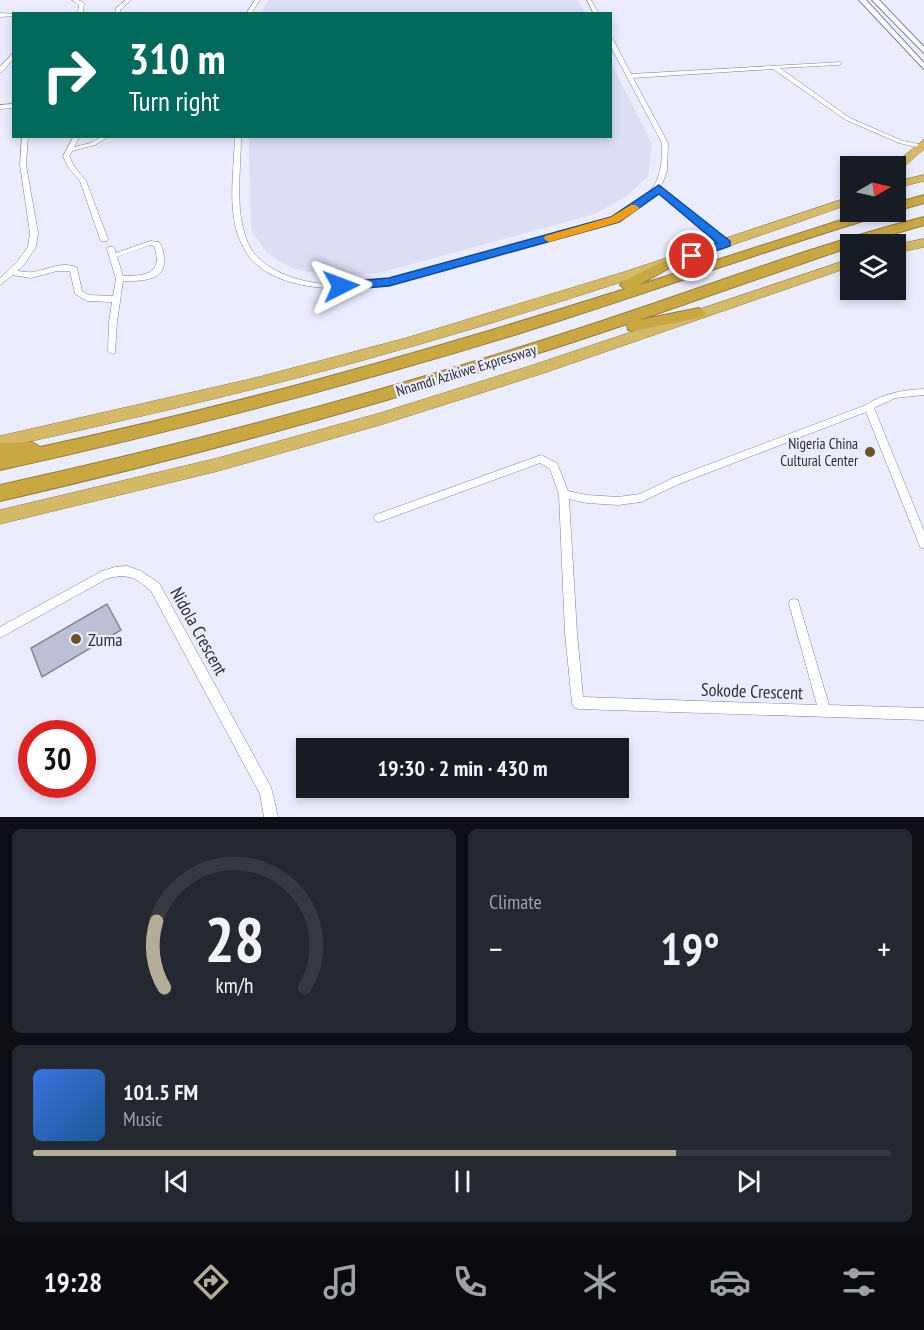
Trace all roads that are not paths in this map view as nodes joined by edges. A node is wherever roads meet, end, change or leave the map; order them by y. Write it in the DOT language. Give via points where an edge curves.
graph roads {
  1 [pos="74,0"];
  2 [pos="129,0"];
  3 [pos="862,0"];
  4 [pos="875,0"];
  5 [pos="80,12"];
  6 [pos="117,12"];
  7 [pos="612,43"];
  8 [pos="924,51"];
  9 [pos="12,56"];
  10 [pos="839,63"];
  11 [pos="774,67"];
  12 [pos="924,67"];
  13 [pos="0,71"];
  14 [pos="631,76"];
  15 [pos="25,138"];
  16 [pos="76,138"];
  17 [pos="104,138"];
  18 [pos="238,138"];
  19 [pos="923,146"];
  20 [pos="69,150"];
  21 [pos="906,160"];
  22 [pos="924,178"];
  23 [pos="906,182"];
  24 [pos="659,188"];
  25 [pos="924,199"];
  26 [pos="840,204"];
  27 [pos="906,204"];
  28 [pos="924,221"];
  29 [pos="847,222"];
  30 [pos="104,239"];
  31 [pos="924,243"];
  32 [pos="726,244"];
  33 [pos="906,247"];
  34 [pos="675,261"];
  35 [pos="840,266"];
  36 [pos="10,272"];
  37 [pos="120,279"];
  38 [pos="0,282"];
  39 [pos="117,299"];
  40 [pos="578,309"];
  41 [pos="699,314"];
  42 [pos="567,338"];
  43 [pos="112,351"];
  44 [pos="924,392"];
  45 [pos="869,407"];
  46 [pos="0,442"];
  47 [pos="69,449"];
  48 [pos="0,450"];
  49 [pos="0,463"];
  50 [pos="0,493"];
  51 [pos="564,494"];
  52 [pos="0,517"];
  53 [pos="379,518"];
  54 [pos="924,544"];
  55 [pos="794,604"];
  56 [pos="0,633"];
  57 [pos="825,711"];
  58 [pos="924,714"];
  59 [pos="271,817"];
  1 -- 5 [label="street" via="82,4"];
  2 -- 6 [label="street"];
  3 -- 12 [label="main road"];
  4 -- 8 [label="main road"];
  7 -- 14 [label="street"];
  9 -- 13 [label="street"];
  10 -- 11 [label="street"];
  11 -- 14 [label="street"];
  11 -- 19 [label="street" via="848,119 901,142"];
  14 -- 24 [label="street" via="665,143 667,160"];
  15 -- 36 [label="street" via="23,165 32,247"];
  16 -- 20 [label="street"];
  17 -- 20 [label="street"];
  18 -- 24 [label="street" via="239,228 244,243 252,256 272,272 294,281 327,286 389,282 615,220"];
  19 -- 21 [label="highway"];
  20 -- 30 [label="street" via="68,160 83,181"];
  22 -- 23 [label="highway"];
  24 -- 32 [label="street"];
  25 -- 27 [label="highway"];
  26 -- 32 [label="highway"];
  28 -- 42 [label="highway, Nnamdi Azikiwe Expressway"];
  29 -- 40 [label="highway, Nnamdi Azikiwe Expressway"];
  31 -- 33 [label="highway"];
  32 -- 34 [label="highway"];
  34 -- 40 [label="highway"];
  34 -- 46 [label="highway" via="404,344 254,384"];
  35 -- 41 [label="highway, Nnamdi Azikiwe Expressway"];
  36 -- 38 [label="street"];
  36 -- 39 [label="street" via="30,275 69,267 75,271 78,292 87,298"];
  37 -- 37 [label="street" via="112,253 156,244 162,264 159,271 152,276"];
  37 -- 39 [label="street"];
  39 -- 43 [label="street"];
  40 -- 47 [label="highway, Nnamdi Azikiwe Expressway" via="408,362"];
  41 -- 42 [label="highway"];
  41 -- 52 [label="highway, Nnamdi Azikiwe Expressway" via="412,410 275,449"];
  42 -- 50 [label="highway, Nnamdi Azikiwe Expressway" via="206,445"];
  44 -- 45 [label="street" via="896,393"];
  45 -- 51 [label="street" via="683,478 641,498 618,501"];
  45 -- 54 [label="street"];
  47 -- 48 [label="highway"];
  47 -- 49 [label="highway, Nnamdi Azikiwe Expressway"];
  51 -- 53 [label="street" via="554,466 541,459"];
  51 -- 57 [label="street, Sokode Crescent" via="578,703"];
  55 -- 57 [label="street"];
  56 -- 59 [label="street, Nidola Crescent" via="106,574 137,572 155,587 266,792"];
  57 -- 58 [label="street, Sokode Crescent"];
}
